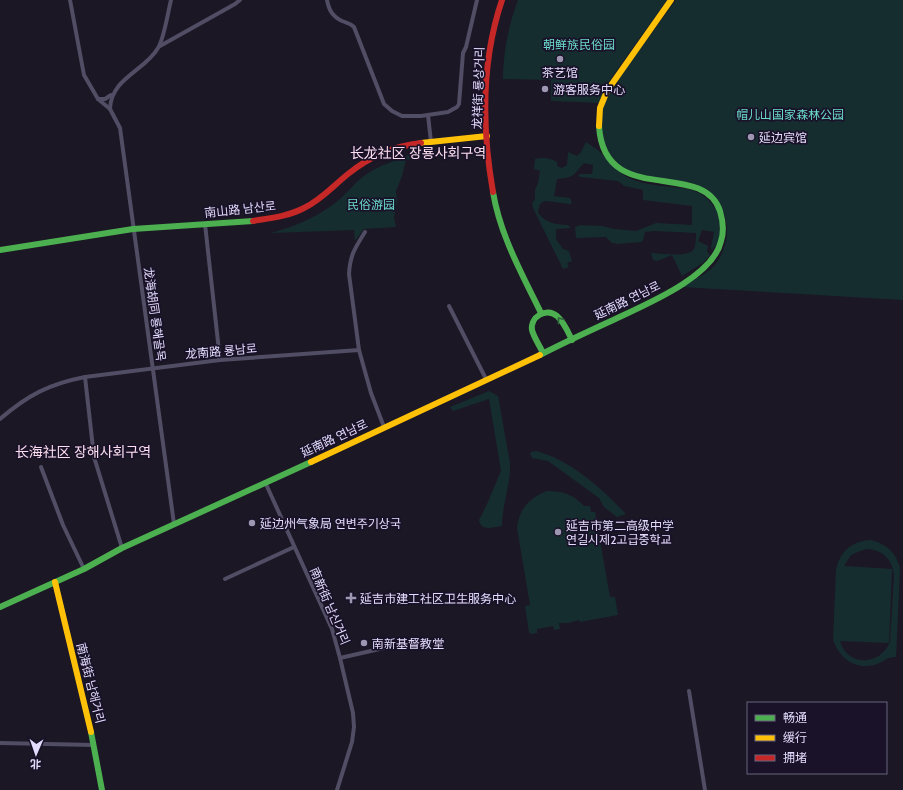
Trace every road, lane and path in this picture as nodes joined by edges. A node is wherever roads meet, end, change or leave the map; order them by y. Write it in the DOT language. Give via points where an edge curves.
graph roads {
  1 [pos="70,0"];
  2 [pos="171,0"];
  3 [pos="240,0"];
  4 [pos="327,0"];
  5 [pos="477,0"];
  6 [pos="502,0"];
  7 [pos="670,0"];
  8 [pos="160,46"];
  9 [pos="115,90"];
  10 [pos="98,99"];
  11 [pos="110,109"];
  12 [pos="428,115"];
  13 [pos="487,136"];
  14 [pos="431,142"];
  15 [pos="205,224"];
  16 [pos="133,229"];
  17 [pos="364,232"];
  18 [pos="0,250"];
  19 [pos="449,306"];
  20 [pos="540,313"];
  21 [pos="572,340"];
  22 [pos="359,350"];
  23 [pos="543,353"];
  24 [pos="220,360"];
  25 [pos="152,368"];
  26 [pos="85,377"];
  27 [pos="486,379"];
  28 [pos="0,419"];
  29 [pos="384,427"];
  30 [pos="41,467"];
  31 [pos="265,482"];
  32 [pos="174,524"];
  33 [pos="294,547"];
  34 [pos="122,548"];
  35 [pos="84,569"];
  36 [pos="224,579"];
  37 [pos="55,582"];
  38 [pos="0,607"];
  39 [pos="415,643"];
  40 [pos="340,658"];
  41 [pos="689,691"];
  42 [pos="0,743"];
  43 [pos="94,745"];
  44 [pos="102,790"];
  45 [pos="336,790"];
  46 [pos="706,790"];
  1 -- 10 [label="street" via="84,75"];
  2 -- 8 [label="street"];
  3 -- 8 [label="street"];
  4 -- 12 [label="street" via="329,11 354,27 384,104 402,116"];
  5 -- 12 [label="street" via="463,53 459,104 448,112"];
  6 -- 13 [label="main road, 龙祥街 룡상거리" via="489,55 486,95"];
  7 -- 21 [label="main road, 延南路 연남로" via="602,101 598,125 602,147 612,161 623,170 641,178 686,185 710,194 721,216 722,238 711,263 668,294"];
  8 -- 9 [label="street" via="153,56 123,80"];
  9 -- 10 [label="street" via="108,98"];
  9 -- 11 [label="street"];
  10 -- 11 [label="street"];
  11 -- 16 [label="street, 龙海胡同 룡해골목" via="120,128"];
  12 -- 14 [label="street"];
  13 -- 14 [label="main road, 南山路 남산로"];
  13 -- 20 [label="main road, 龙祥街 룡상거리" via="490,180 498,215 506,240"];
  14 -- 15 [label="main road, 南山路 남산로" via="381,153 350,173 318,200 280,217"];
  15 -- 16 [label="main road, 南山路 남산로"];
  15 -- 24 [label="street"];
  16 -- 18 [label="main road, 南山路 남산로"];
  16 -- 25 [label="street, 龙海胡同 룡해골목"];
  17 -- 22 [label="street" via="353,252 349,270"];
  19 -- 27 [label="street"];
  21 -- 20 [label="main road, one-way" via="557,316 549,312"];
  20 -- 23 [label="main road" via="534,320 532,329"];
  21 -- 23 [label="main road, 延南路 연남로"];
  22 -- 24 [label="street, 龙南路 룡남로"];
  22 -- 29 [label="street"];
  23 -- 27 [label="main road, 延南路 연남로"];
  24 -- 25 [label="street, 龙南路 룡남로"];
  25 -- 26 [label="street, 龙南路 룡남로"];
  25 -- 32 [label="street, 龙海胡同 룡해골목"];
  26 -- 28 [label="street, 龙南路 룡남로" via="37,392"];
  26 -- 34 [label="street" via="94,457"];
  27 -- 29 [label="main road, 延南路 연남로"];
  29 -- 31 [label="main road, 延南路 연남로"];
  30 -- 35 [label="street" via="63,525"];
  31 -- 32 [label="main road, 延南路 연남로"];
  31 -- 33 [label="street, 南新街 남신거리"];
  32 -- 34 [label="main road, 延南路 연남로"];
  33 -- 36 [label="street"];
  33 -- 40 [label="street, 南新街 남신거리" via="332,629"];
  34 -- 35 [label="main road, 延南路 연남로"];
  35 -- 37 [label="main road, 延南路 연남로"];
  37 -- 38 [label="main road, 延南路 연남로"];
  37 -- 43 [label="main road, 南海街 남해거리"];
  39 -- 40 [label="street"];
  40 -- 45 [label="street, 南新街 남신거리" via="354,727 352,742"];
  41 -- 46 [label="street"];
  42 -- 43 [label="street"];
  43 -- 44 [label="main road, 南海街 남해거리"];
}
